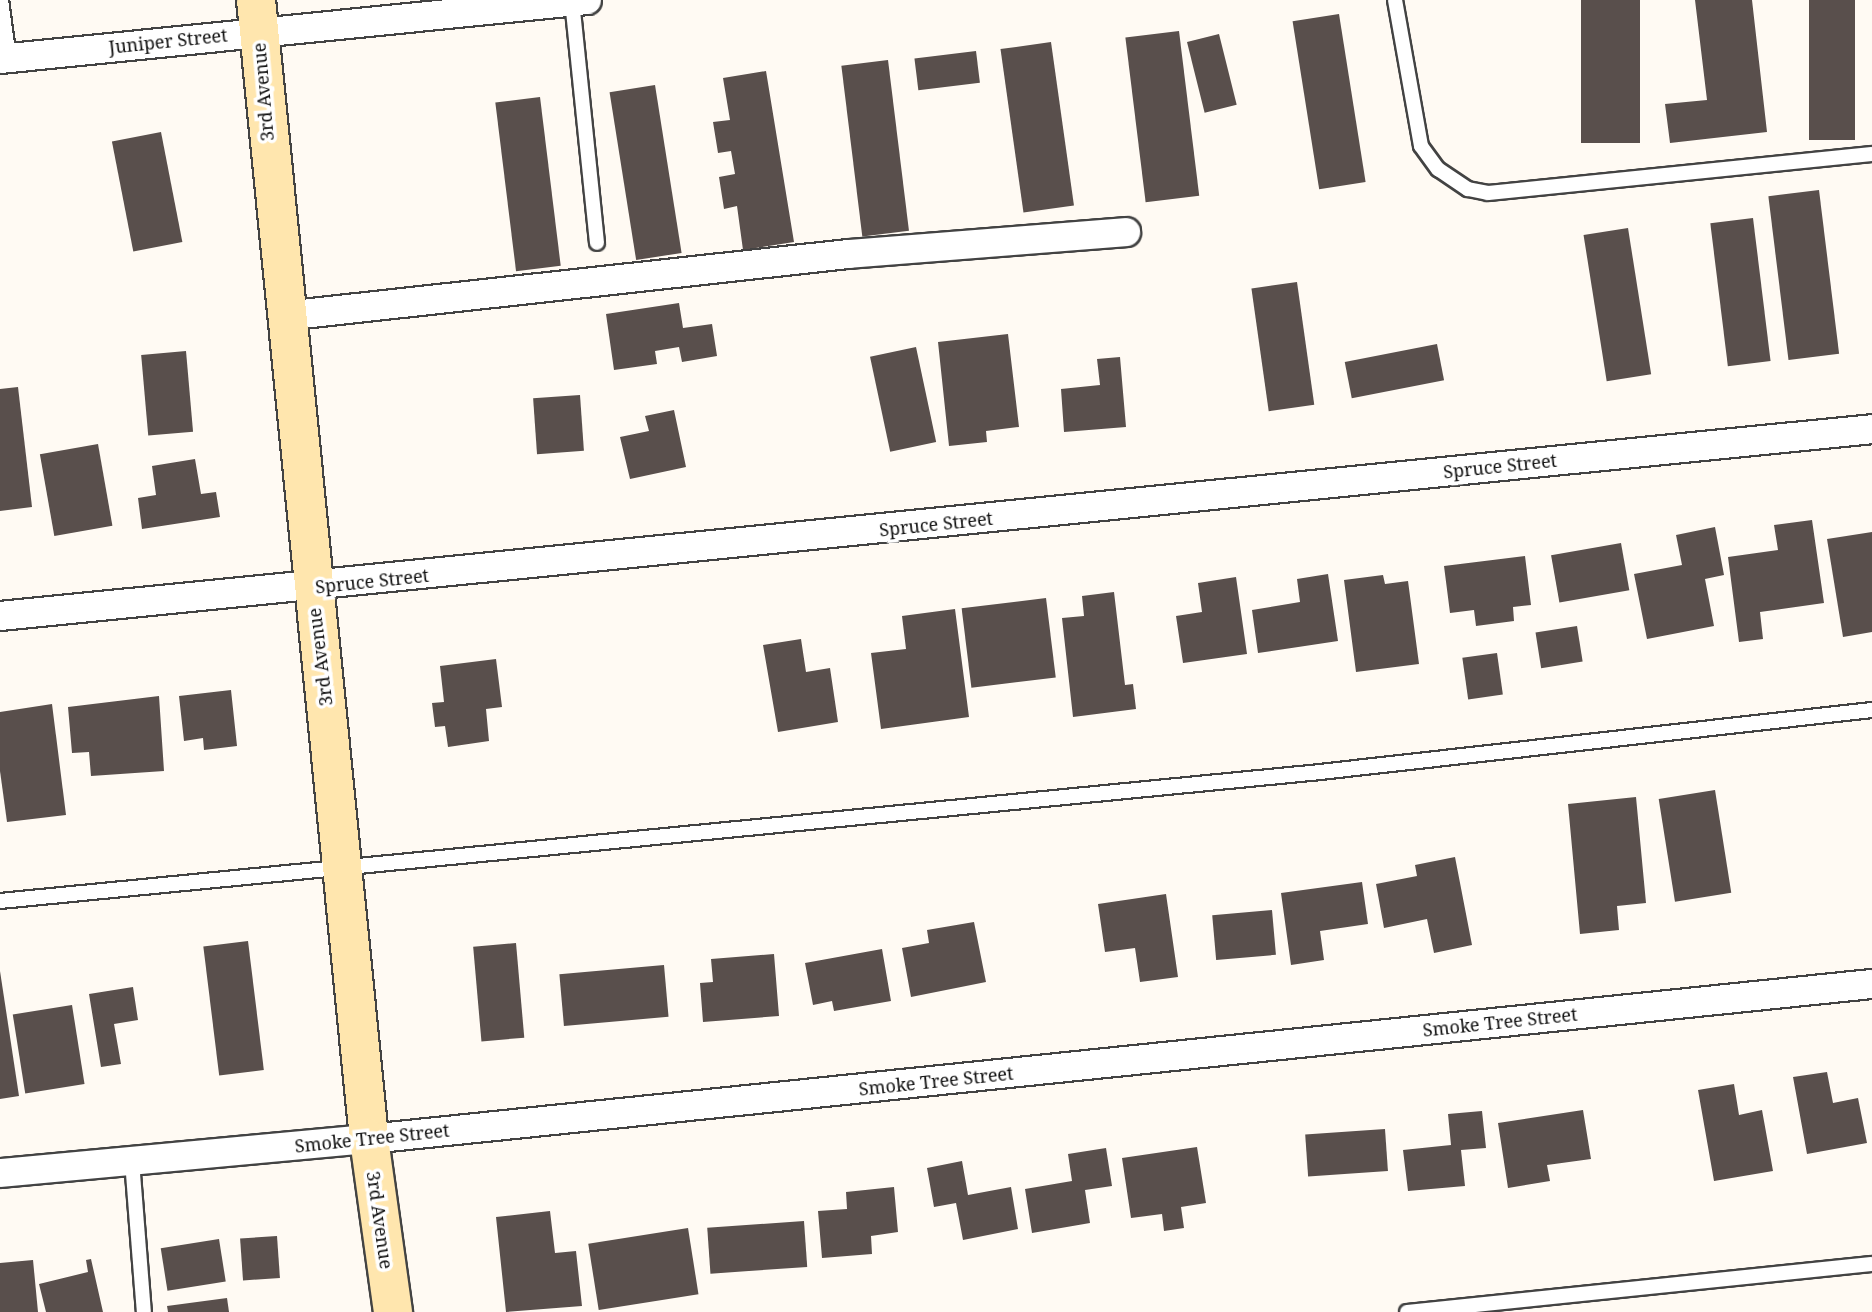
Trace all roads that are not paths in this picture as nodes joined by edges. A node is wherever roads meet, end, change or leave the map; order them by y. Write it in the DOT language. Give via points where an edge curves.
graph roads {
  1 [pos="1,0"];
  2 [pos="1395,0"];
  3 [pos="580,1"];
  4 [pos="257,16"];
  5 [pos="4,59"];
  6 [pos="1872,154"];
  7 [pos="1126,232"];
  8 [pos="597,243"];
  9 [pos="284,316"];
  10 [pos="1872,429"];
  11 [pos="312,587"];
  12 [pos="0,616"];
  13 [pos="1872,710"];
  14 [pos="345,867"];
  15 [pos="0,901"];
  16 [pos="1872,984"];
  17 [pos="369,1139"];
  18 [pos="132,1161"];
  19 [pos="0,1173"];
  20 [pos="1872,1264"];
  21 [pos="144,1312"];
  22 [pos="393,1312"];
  23 [pos="1407,1312"];
  1 -- 5 [label="lane"];
  2 -- 6 [label="lane" via="1421,146 1438,169 1468,189 1488,193"];
  3 -- 4 [label="street, Juniper Street"];
  3 -- 8 [label="lane"];
  4 -- 5 [label="street, Juniper Street"];
  4 -- 9 [label="street, 3rd Avenue"];
  7 -- 9 [label="street" via="848,254"];
  9 -- 11 [label="street, 3rd Avenue"];
  10 -- 11 [label="street, Spruce Street"];
  11 -- 12 [label="street, Spruce Street"];
  11 -- 14 [label="street, 3rd Avenue"];
  13 -- 14 [label="lane" via="1311,773"];
  14 -- 15 [label="lane"];
  14 -- 17 [label="street, 3rd Avenue"];
  16 -- 17 [label="street, Smoke Tree Street"];
  17 -- 18 [label="street, Smoke Tree Street"];
  17 -- 22 [label="street, 3rd Avenue"];
  18 -- 19 [label="street, Smoke Tree Street"];
  18 -- 21 [label="lane"];
  20 -- 23 [label="lane"];
}
